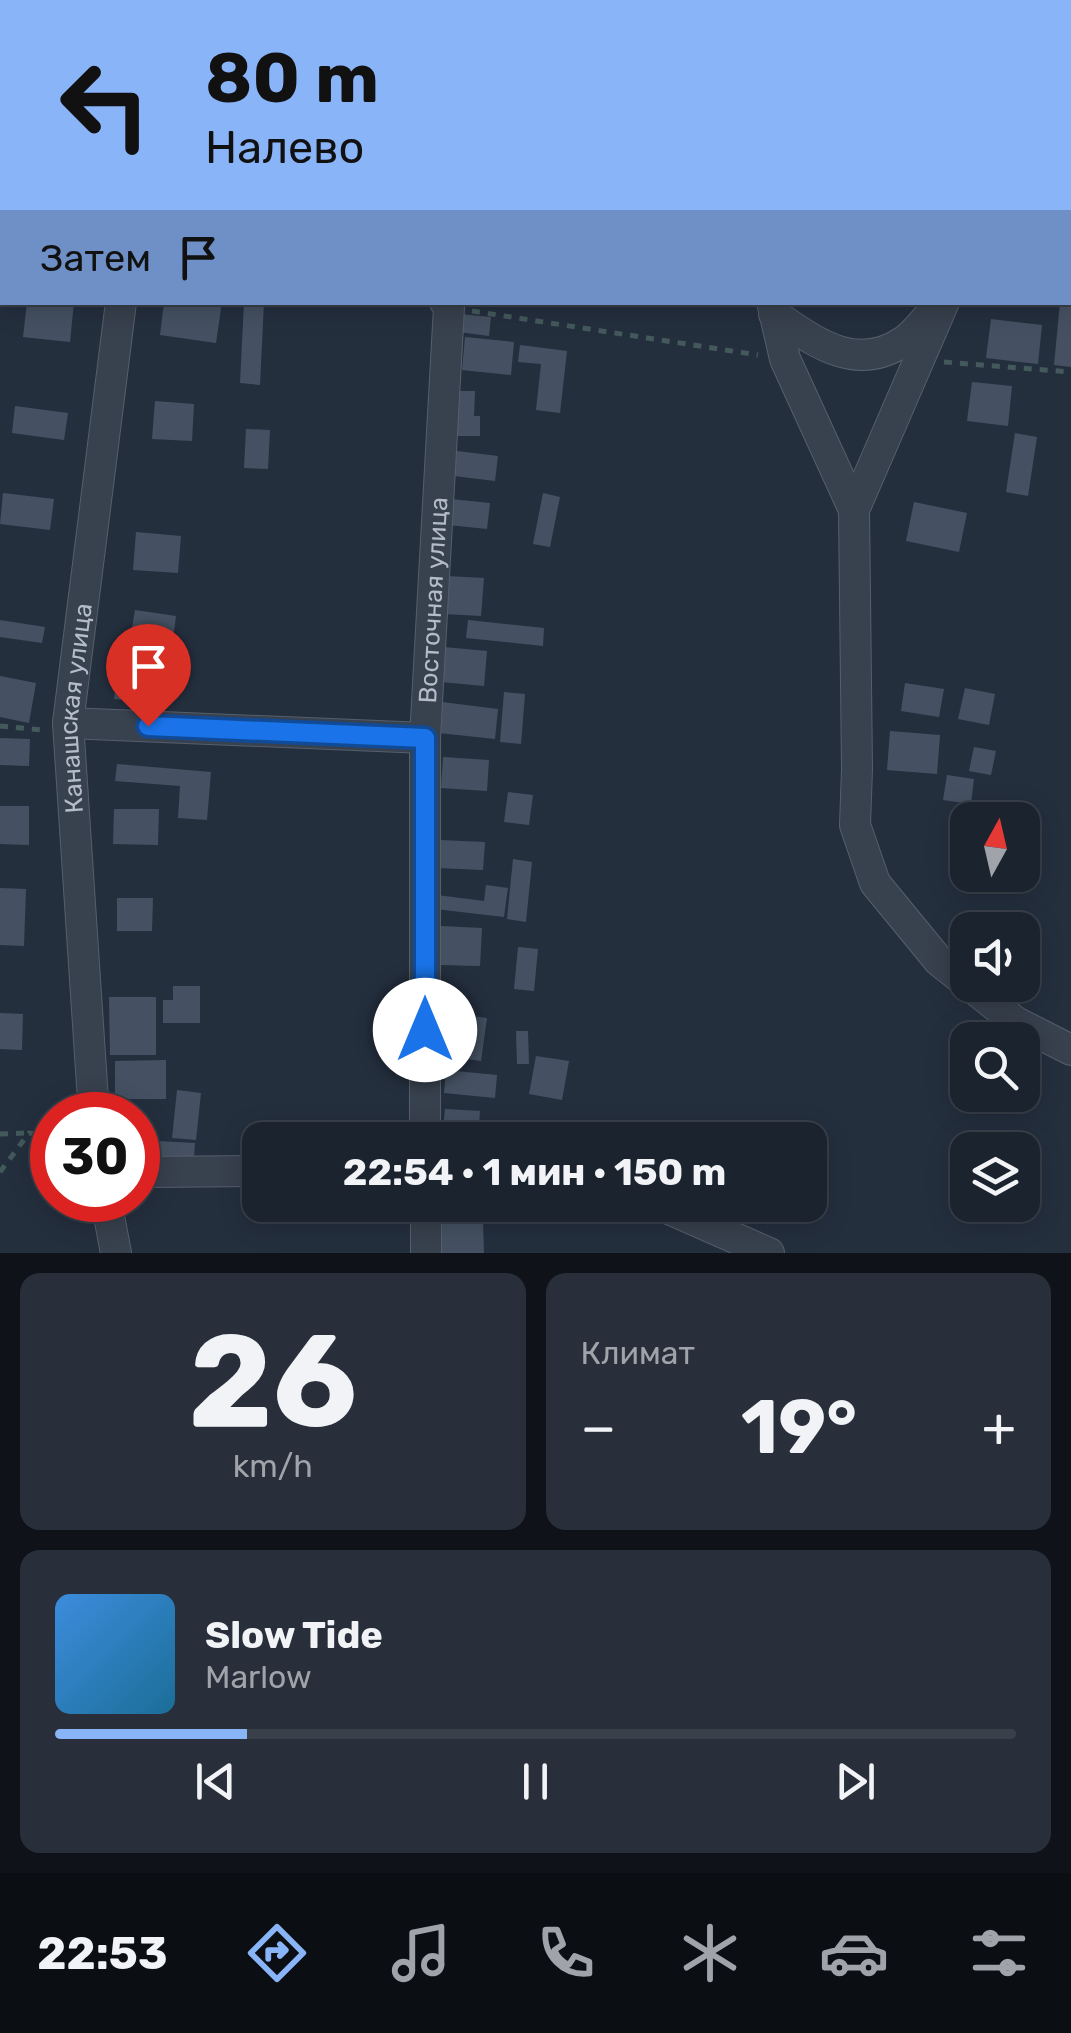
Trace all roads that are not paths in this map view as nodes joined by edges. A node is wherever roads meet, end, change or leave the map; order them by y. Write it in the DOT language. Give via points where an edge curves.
graph roads {
  1 [pos="122,305"];
  2 [pos="447,305"];
  3 [pos="940,305"];
  4 [pos="942,305"];
  5 [pos="773,308"];
  6 [pos="854,510"];
  7 [pos="69,728"];
  8 [pos="425,738"];
  9 [pos="950,970"];
  10 [pos="991,1002"];
  11 [pos="1071,1050"];
  12 [pos="93,1092"];
  13 [pos="425,1122"];
  14 [pos="242,1171"];
  15 [pos="160,1172"];
  16 [pos="110,1222"];
  17 [pos="426,1222"];
  18 [pos="699,1222"];
  19 [pos="116,1253"];
  20 [pos="426,1253"];
  21 [pos="770,1253"];
  1 -- 7 [label="street, Канашская улица"];
  2 -- 8 [label="street, Восточная улица"];
  3 -- 5 [label="street" via="906,340 873,356 814,342"];
  4 -- 6 [label="street"];
  5 -- 6 [label="street" via="785,360"];
  6 -- 9 [label="street" via="855,825 875,883"];
  7 -- 8 [label="street"];
  7 -- 12 [label="street, Канашская улица"];
  8 -- 13 [label="street, Восточная улица"];
  10 -- 11 [label="street"];
  14 -- 15 [label="street"];
  16 -- 19 [label="street"];
  17 -- 20 [label="street"];
  18 -- 21 [label="street"];
}
